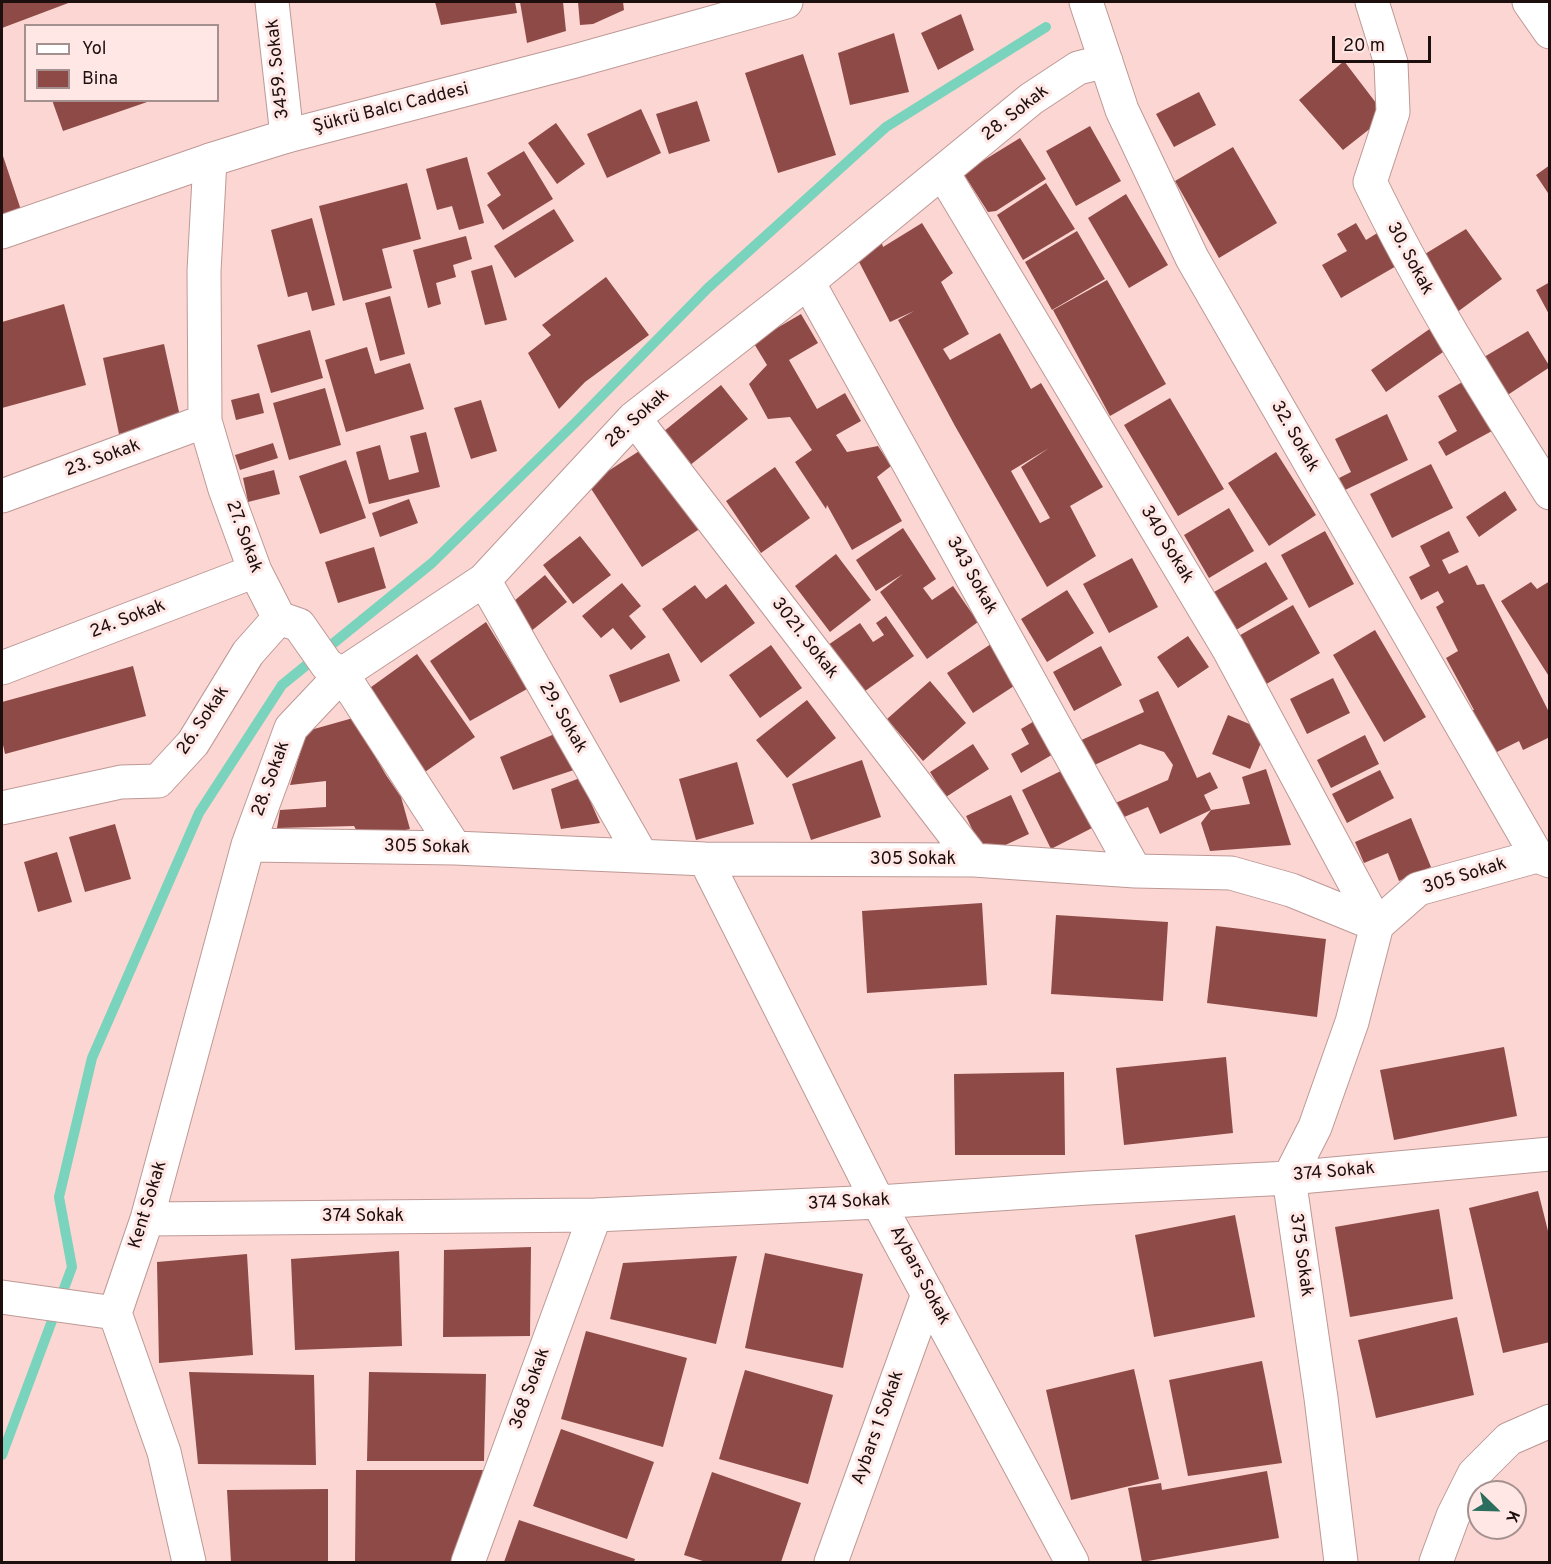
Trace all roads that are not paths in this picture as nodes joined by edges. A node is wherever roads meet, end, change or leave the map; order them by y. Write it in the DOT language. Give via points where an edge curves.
graph roads {
  1 [pos="272,2"];
  2 [pos="786,2"];
  3 [pos="1086,2"];
  4 [pos="1372,2"];
  5 [pos="1529,2"];
  6 [pos="1550,32"];
  7 [pos="1107,61"];
  8 [pos="287,136"];
  9 [pos="210,160"];
  10 [pos="943,173"];
  11 [pos="2,232"];
  12 [pos="808,282"];
  13 [pos="634,418"];
  14 [pos="206,421"];
  15 [pos="1550,493"];
  16 [pos="2,496"];
  17 [pos="255,571"];
  18 [pos="484,580"];
  19 [pos="289,621"];
  20 [pos="2,668"];
  21 [pos="334,669"];
  22 [pos="2,808"];
  23 [pos="248,845"];
  24 [pos="455,848"];
  25 [pos="641,855"];
  26 [pos="1543,858"];
  27 [pos="705,859"];
  28 [pos="974,860"];
  29 [pos="1135,871"];
  30 [pos="1377,925"];
  31 [pos="1550,1154"];
  32 [pos="1289,1178"];
  33 [pos="878,1202"];
  34 [pos="595,1215"];
  35 [pos="147,1219"];
  36 [pos="928,1294"];
  37 [pos="9,1298"];
  38 [pos="115,1313"];
  39 [pos="1550,1421"];
  40 [pos="834,1562"];
  41 [pos="189,1563"];
  42 [pos="468,1563"];
  43 [pos="1072,1563"];
  44 [pos="1341,1563"];
  45 [pos="1436,1563"];
  1 -- 8 [label="street, 3459. Sokak"];
  2 -- 8 [label="street, Şükrü Balcı Caddesi"];
  3 -- 7 [label="street, 32. Sokak"];
  4 -- 15 [label="street, 30. Sokak" via="1391,63 1393,112 1370,182 1449,332"];
  5 -- 6 [label="street"];
  7 -- 10 [label="street, 28. Sokak" via="1078,68 1030,99"];
  7 -- 26 [label="street, 32. Sokak" via="1122,110 1192,258"];
  8 -- 9 [label="street, Şükrü Balcı Caddesi"];
  9 -- 11 [label="street, Şükrü Balcı Caddesi"];
  9 -- 14 [label="street, 27. Sokak" via="204,271"];
  10 -- 12 [label="street, 28. Sokak"];
  10 -- 30 [label="street, 340 Sokak" via="1228,648"];
  12 -- 13 [label="street, 28. Sokak"];
  12 -- 29 [label="street, 343 Sokak"];
  13 -- 18 [label="street, 28. Sokak"];
  13 -- 28 [label="street, 3021. Sokak"];
  14 -- 16 [label="street, 23. Sokak"];
  14 -- 17 [label="street, 27. Sokak" via="225,489"];
  17 -- 19 [label="street, 27. Sokak"];
  17 -- 20 [label="street, 24. Sokak"];
  18 -- 21 [label="street, 28. Sokak"];
  18 -- 25 [label="street, 29. Sokak"];
  19 -- 21 [label="street, 27. Sokak"];
  19 -- 22 [label="street, 26. Sokak" via="248,653 193,743 158,782 121,782"];
  21 -- 23 [label="street, 28. Sokak" via="291,728"];
  21 -- 24 [label="street, 27. Sokak"];
  23 -- 24 [label="street, 305 Sokak"];
  23 -- 35 [label="street, Kent Sokak"];
  24 -- 25 [label="street, 305 Sokak"];
  25 -- 27 [label="street, 305 Sokak"];
  26 -- 30 [label="street, 305 Sokak" via="1418,889"];
  27 -- 28 [label="street, 305 Sokak"];
  27 -- 33 [label="street, Aybars Sokak"];
  28 -- 29 [label="street, 305 Sokak"];
  29 -- 30 [label="street, 305 Sokak" via="1231,873 1291,890"];
  30 -- 32 [label="street" via="1352,1022 1315,1127"];
  31 -- 32 [label="street, 374 Sokak"];
  32 -- 33 [label="street, 374 Sokak"];
  32 -- 44 [label="street, 375 Sokak"];
  33 -- 34 [label="street, 374 Sokak"];
  33 -- 36 [label="street, Aybars Sokak"];
  34 -- 35 [label="street, 374 Sokak"];
  34 -- 42 [label="street, 368 Sokak"];
  35 -- 38 [label="street, Kent Sokak"];
  36 -- 40 [label="street, Aybars 1 Sokak"];
  36 -- 43 [label="street, Aybars Sokak"];
  37 -- 38 [label="street"];
  38 -- 41 [label="street" via="164,1452"];
  39 -- 45 [label="street" via="1509,1438 1474,1474"];
}
